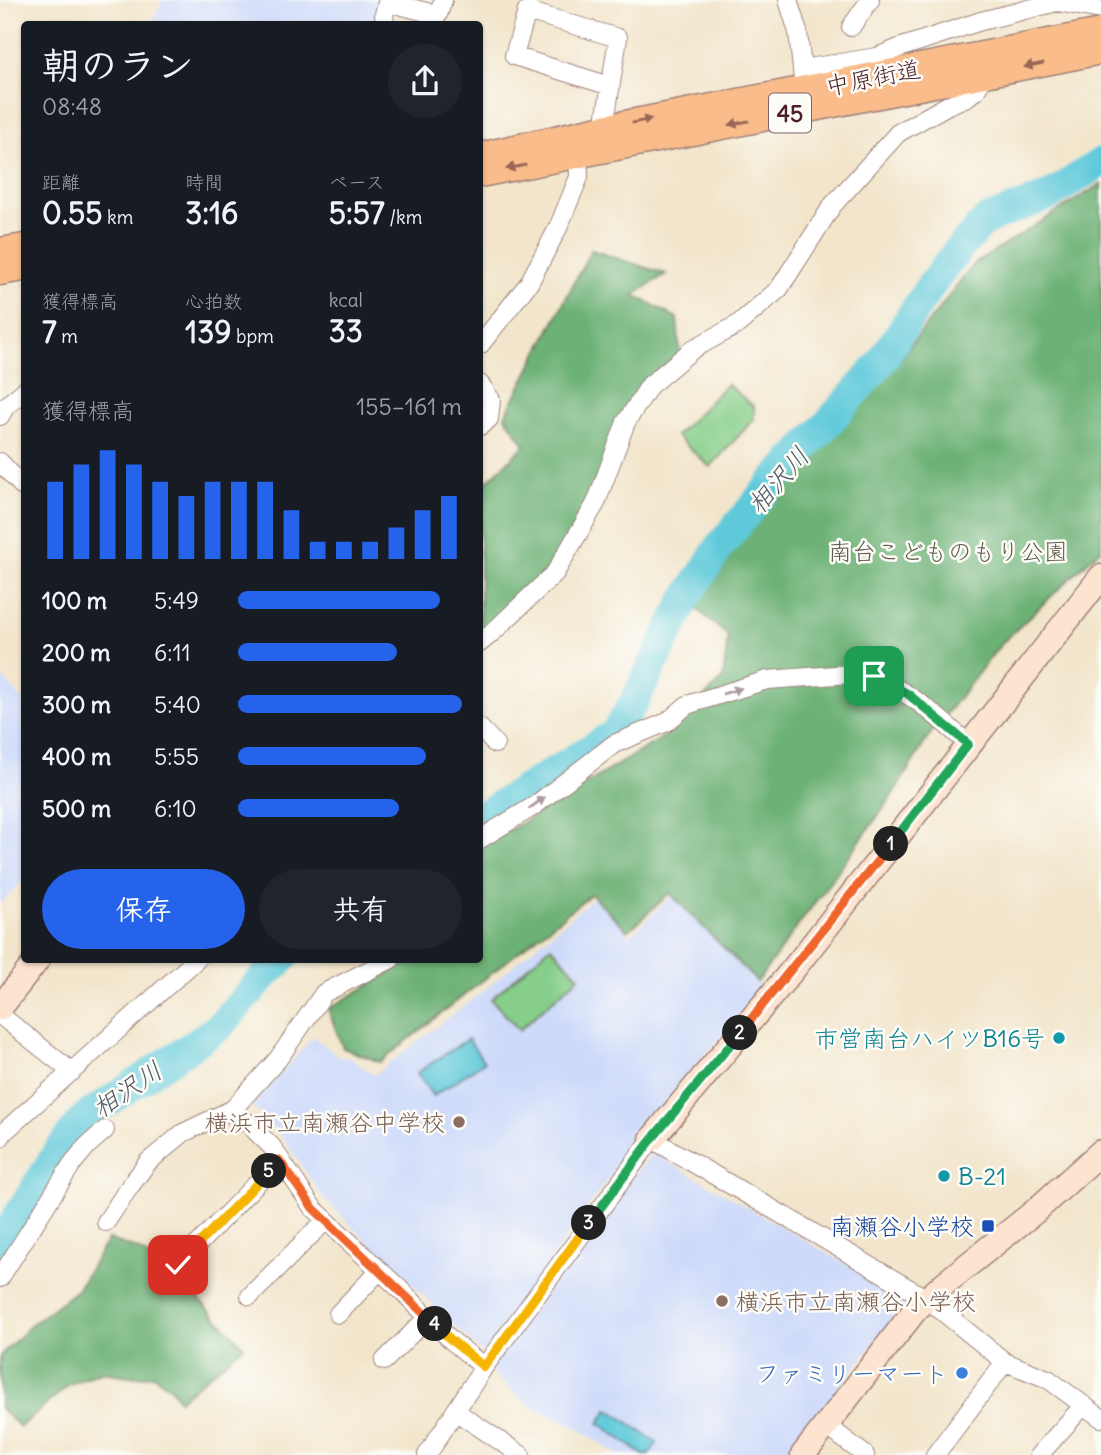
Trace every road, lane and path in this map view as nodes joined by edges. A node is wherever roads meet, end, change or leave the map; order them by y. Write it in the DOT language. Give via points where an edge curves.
graph roads {
  1 [pos="443,0"];
  2 [pos="788,0"];
  3 [pos="870,0"];
  4 [pos="387,1"];
  5 [pos="1057,1"];
  6 [pos="1101,9"];
  7 [pos="385,21"];
  8 [pos="851,27"];
  9 [pos="1101,32"];
  10 [pos="1101,51"];
  11 [pos="986,64"];
  12 [pos="803,80"];
  13 [pos="610,86"];
  14 [pos="604,128"];
  15 [pos="483,155"];
  16 [pos="578,155"];
  17 [pos="483,173"];
  18 [pos="21,248"];
  19 [pos="0,251"];
  20 [pos="21,268"];
  21 [pos="0,272"];
  22 [pos="483,341"];
  23 [pos="483,388"];
  24 [pos="21,394"];
  25 [pos="0,416"];
  26 [pos="483,424"];
  27 [pos="0,462"];
  28 [pos="21,485"];
  29 [pos="1101,577"];
  30 [pos="483,640"];
  31 [pos="483,731"];
  32 [pos="495,744"];
  33 [pos="968,744"];
  34 [pos="483,837"];
  35 [pos="35,963"];
  36 [pos="193,963"];
  37 [pos="383,963"];
  38 [pos="0,1008"];
  39 [pos="0,1015"];
  40 [pos="72,1072"];
  41 [pos="233,1109"];
  42 [pos="104,1130"];
  43 [pos="0,1138"];
  44 [pos="652,1139"];
  45 [pos="1101,1152"];
  46 [pos="279,1160"];
  47 [pos="326,1220"];
  48 [pos="106,1222"];
  49 [pos="178,1265"];
  50 [pos="379,1271"];
  51 [pos="0,1278"];
  52 [pos="250,1296"];
  53 [pos="927,1299"];
  54 [pos="338,1314"];
  55 [pos="428,1317"];
  56 [pos="384,1362"];
  57 [pos="1005,1362"];
  58 [pos="484,1367"];
  59 [pos="1084,1405"];
  60 [pos="455,1410"];
  61 [pos="1101,1418"];
  62 [pos="827,1426"];
  63 [pos="427,1455"];
  64 [pos="521,1455"];
  65 [pos="803,1455"];
  66 [pos="864,1455"];
  67 [pos="935,1455"];
  68 [pos="1039,1455"];
  1 -- 4 [label="street" via="438,15"];
  2 -- 12 [label="street" via="798,32"];
  3 -- 8 [label="street"];
  4 -- 7 [label="street"];
  5 -- 6 [label="street"];
  5 -- 12 [label="street"];
  9 -- 11 [label="main road, 中原街道 / 45"];
  10 -- 11 [label="main road, 中原街道 / 45, one-way"];
  11 -- 12 [label="main road, 中原街道 / 45"];
  11 -- 16 [label="main road, 中原街道 / 45, one-way"];
  11 -- 30 [label="street" via="976,90 898,133 832,206 779,289 737,325 693,349 650,385 626,422 596,503 555,573"];
  14 -- 12 [label="main road, 中原街道 / 45, one-way"];
  13 -- 13 [label="street" via="618,37 527,11 514,56"];
  13 -- 14 [label="street"];
  14 -- 15 [label="main road, 中原街道 / 45"];
  16 -- 17 [label="main road, 中原街道 / 45, one-way"];
  16 -- 22 [label="street" via="579,177 558,228 529,283"];
  18 -- 19 [label="main road"];
  20 -- 21 [label="main road"];
  23 -- 26 [label="street" via="491,400 489,419"];
  24 -- 25 [label="street"];
  27 -- 28 [label="street"];
  29 -- 33 [label="street"];
  31 -- 32 [label="street"];
  34 -- 33 [label="street, one-way" via="534,806 614,744 667,722 687,705 767,680 874,676 908,694"];
  33 -- 44 [label="street" via="795,967"];
  35 -- 38 [label="street"];
  36 -- 40 [label="street"];
  37 -- 41 [label="street" via="324,993 278,1059"];
  39 -- 40 [label="street"];
  40 -- 43 [label="street"];
  41 -- 46 [label="street"];
  41 -- 48 [label="street" via="183,1133 148,1162"];
  42 -- 51 [label="street" via="72,1164"];
  44 -- 53 [label="street"];
  44 -- 58 [label="street"];
  45 -- 53 [label="street"];
  46 -- 47 [label="street"];
  46 -- 49 [label="street"];
  47 -- 50 [label="street"];
  47 -- 52 [label="street"];
  50 -- 54 [label="street"];
  50 -- 55 [label="street"];
  53 -- 57 [label="street"];
  53 -- 62 [label="street"];
  55 -- 56 [label="street"];
  55 -- 58 [label="street"];
  57 -- 59 [label="street" via="1048,1380"];
  57 -- 67 [label="street"];
  58 -- 60 [label="street"];
  59 -- 61 [label="street"];
  59 -- 68 [label="street"];
  60 -- 63 [label="street"];
  60 -- 64 [label="street"];
  62 -- 65 [label="street"];
  62 -- 66 [label="street"];
}
